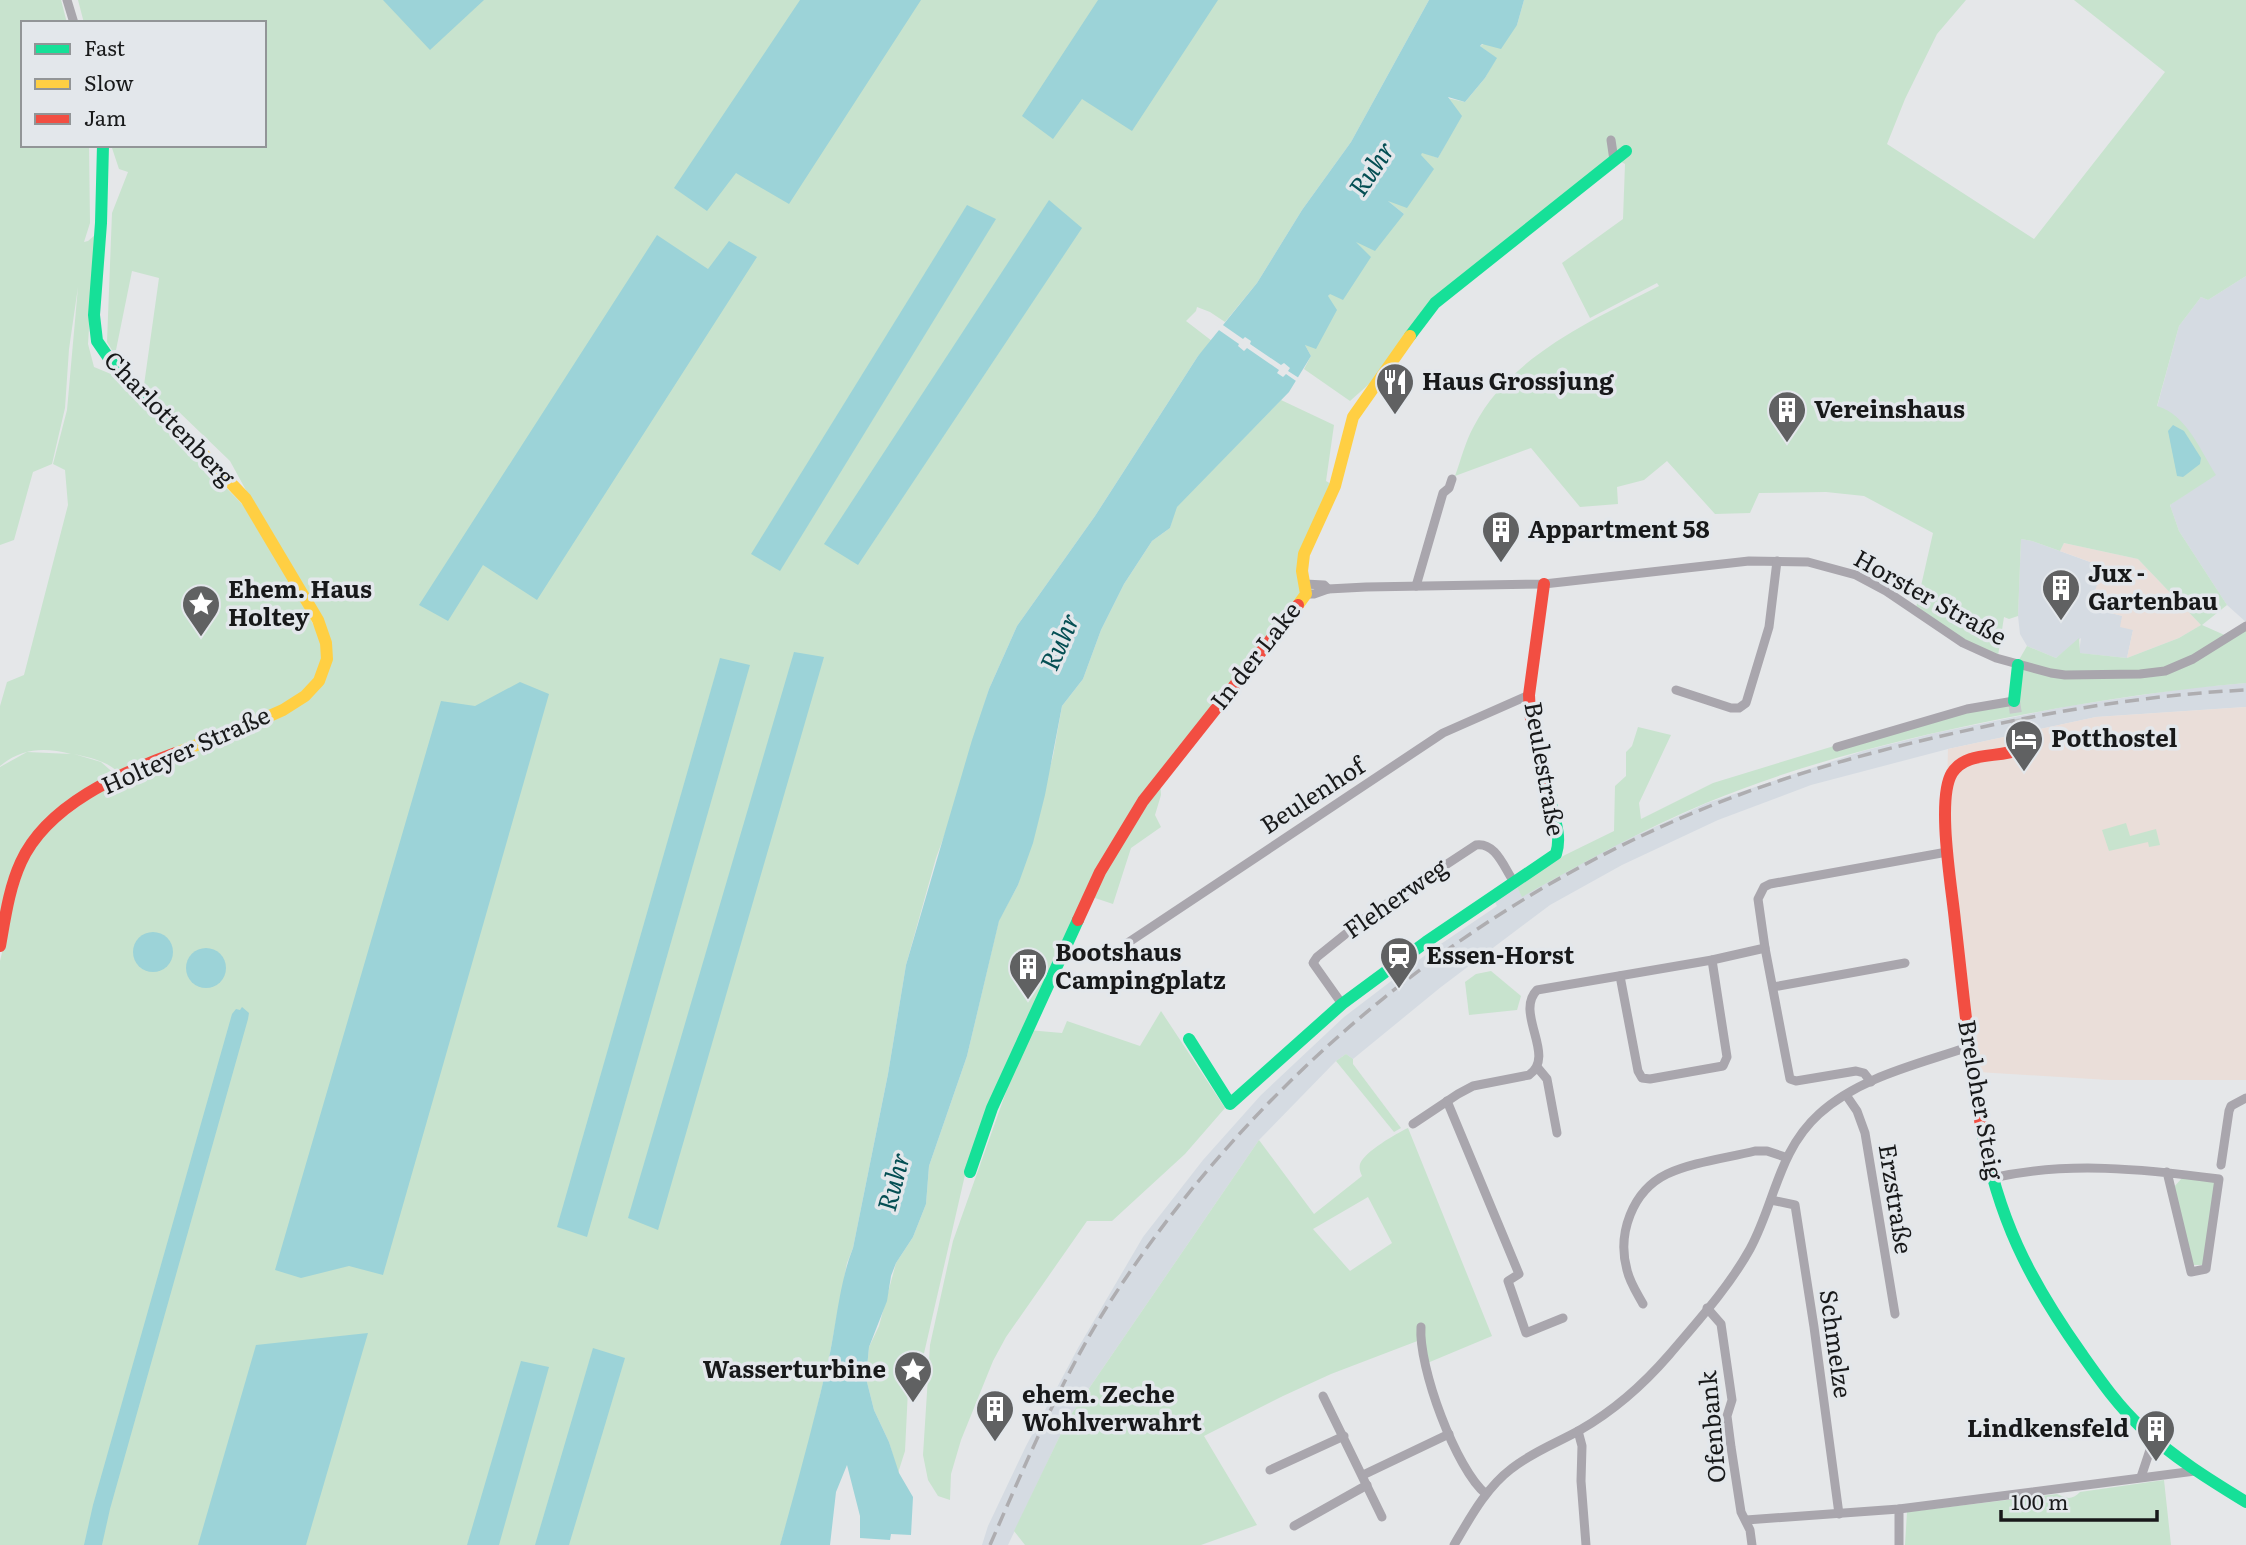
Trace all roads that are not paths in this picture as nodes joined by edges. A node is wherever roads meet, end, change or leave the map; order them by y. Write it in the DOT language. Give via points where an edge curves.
graph roads {
  1 [pos="66,0"];
  2 [pos="73,21"];
  3 [pos="1611,140"];
  4 [pos="103,147"];
  5 [pos="1626,151"];
  6 [pos="1614,160"];
  7 [pos="1452,479"];
  8 [pos="1777,561"];
  9 [pos="1544,584"];
  10 [pos="1416,586"];
  11 [pos="1306,589"];
  12 [pos="2246,626"];
  13 [pos="2018,665"];
  14 [pos="325,670"];
  15 [pos="1676,691"];
  16 [pos="1529,695"];
  17 [pos="2014,701"];
  18 [pos="2019,736"];
  19 [pos="1836,747"];
  20 [pos="1947,852"];
  21 [pos="1514,882"];
  22 [pos="1126,944"];
  23 [pos="0,946"];
  24 [pos="1765,948"];
  25 [pos="1712,960"];
  26 [pos="1905,963"];
  27 [pos="1620,976"];
  28 [pos="1773,987"];
  29 [pos="1342,1004"];
  30 [pos="1189,1039"];
  31 [pos="1968,1046"];
  32 [pos="1537,1068"];
  33 [pos="1871,1082"];
  34 [pos="1846,1095"];
  35 [pos="2246,1098"];
  36 [pos="1447,1101"];
  37 [pos="1413,1124"];
  38 [pos="1557,1133"];
  39 [pos="1786,1157"];
  40 [pos="2221,1166"];
  41 [pos="970,1172"];
  42 [pos="2168,1172"];
  43 [pos="1992,1178"];
  44 [pos="1771,1200"];
  45 [pos="1643,1304"];
  46 [pos="1707,1308"];
  47 [pos="1895,1314"];
  48 [pos="1563,1318"];
  49 [pos="1422,1327"];
  50 [pos="1323,1396"];
  51 [pos="1578,1431"];
  52 [pos="1449,1434"];
  53 [pos="1344,1436"];
  54 [pos="2154,1438"];
  55 [pos="1270,1470"];
  56 [pos="2195,1471"];
  57 [pos="2141,1477"];
  58 [pos="1365,1480"];
  59 [pos="1486,1494"];
  60 [pos="2246,1503"];
  61 [pos="1899,1509"];
  62 [pos="1839,1514"];
  63 [pos="1382,1517"];
  64 [pos="1746,1520"];
  65 [pos="1294,1526"];
  66 [pos="1454,1545"];
  67 [pos="1586,1545"];
  68 [pos="1752,1545"];
  69 [pos="1899,1545"];
  1 -- 2 [label="street"];
  3 -- 6 [label="street"];
  4 -- 14 [label="street, Charlottenberg" via="94,315 97,341 115,367 247,499 318,620 325,637"];
  5 -- 6 [label="street, In der Lake"];
  6 -- 11 [label="street, In der Lake" via="1425,315 1353,417 1335,486 1304,554"];
  7 -- 10 [label="street" via="1443,493"];
  8 -- 9 [label="street, Horster Straße"];
  8 -- 13 [label="street, Horster Straße" via="1808,562 1856,575 1963,643"];
  8 -- 15 [label="street" via="1769,627 1746,703 1731,708"];
  9 -- 10 [label="street, Horster Straße"];
  9 -- 16 [label="street, Beulestraße"];
  10 -- 11 [label="street, Horster Straße" via="1328,589 1314,594"];
  11 -- 41 [label="street, In der Lake" via="1143,801 1100,872 992,1108"];
  12 -- 13 [label="street, Horster Straße" via="2165,671 2064,675"];
  13 -- 17 [label="street"];
  14 -- 23 [label="street, Holteyer Straße" via="299,701 119,775 46,827 18,872"];
  16 -- 21 [label="street, Beulestraße" via="1559,841 1556,854"];
  16 -- 22 [label="street, Beulenhof" via="1443,733"];
  17 -- 19 [label="street" via="1967,709"];
  18 -- 20 [label="street, Breloher Steig" via="2020,749 2015,752 1977,757 1951,774"];
  20 -- 24 [label="street" via="1764,887 1758,900"];
  20 -- 31 [label="street, Breloher Steig"];
  21 -- 29 [label="street"];
  21 -- 29 [label="street, Fleherweg" via="1492,849 1478,844 1368,916 1313,963"];
  24 -- 25 [label="street"];
  24 -- 28 [label="street"];
  25 -- 27 [label="street"];
  25 -- 27 [label="street" via="1726,1062 1685,1073 1650,1079 1639,1074"];
  26 -- 28 [label="street"];
  27 -- 32 [label="street" via="1544,988 1533,994 1530,1007"];
  28 -- 33 [label="street" via="1790,1079 1856,1071"];
  29 -- 30 [label="street" via="1230,1104"];
  31 -- 33 [label="street"];
  31 -- 43 [label="street, Breloher Steig"];
  32 -- 36 [label="street" via="1529,1075 1473,1086"];
  32 -- 38 [label="street" via="1547,1079"];
  33 -- 34 [label="street"];
  34 -- 39 [label="street" via="1808,1125"];
  34 -- 47 [label="street, Erzstraße" via="1865,1133"];
  35 -- 40 [label="street" via="2231,1105"];
  36 -- 37 [label="street"];
  36 -- 48 [label="street" via="1519,1274 1508,1281 1526,1333"];
  39 -- 44 [label="street"];
  39 -- 45 [label="street" via="1755,1151 1675,1171 1647,1188 1628,1218 1624,1244 1627,1272"];
  42 -- 42 [label="street" via="2190,1272 2206,1269 2219,1179"];
  42 -- 43 [label="street" via="2062,1169"];
  43 -- 54 [label="street, Breloher Steig" via="2019,1251 2043,1298 2105,1389"];
  44 -- 46 [label="street" via="1750,1249"];
  44 -- 62 [label="street, Schmelze" via="1795,1205"];
  46 -- 51 [label="street" via="1638,1388"];
  46 -- 64 [label="street, Ofenbank" via="1721,1324 1732,1399 1727,1416"];
  49 -- 52 [label="street" via="1425,1364"];
  50 -- 53 [label="street"];
  51 -- 59 [label="street" via="1528,1456"];
  51 -- 67 [label="street"];
  52 -- 58 [label="street"];
  52 -- 59 [label="street" via="1469,1475"];
  53 -- 55 [label="street"];
  53 -- 58 [label="street"];
  54 -- 56 [label="street, Breloher Steig"];
  54 -- 57 [label="street"];
  56 -- 57 [label="street"];
  56 -- 60 [label="street, Breloher Steig"];
  57 -- 61 [label="street"];
  58 -- 63 [label="street"];
  58 -- 65 [label="street"];
  59 -- 66 [label="street"];
  61 -- 62 [label="street"];
  61 -- 69 [label="street"];
  62 -- 64 [label="street"];
  64 -- 68 [label="street, Ofenbank"];
}
